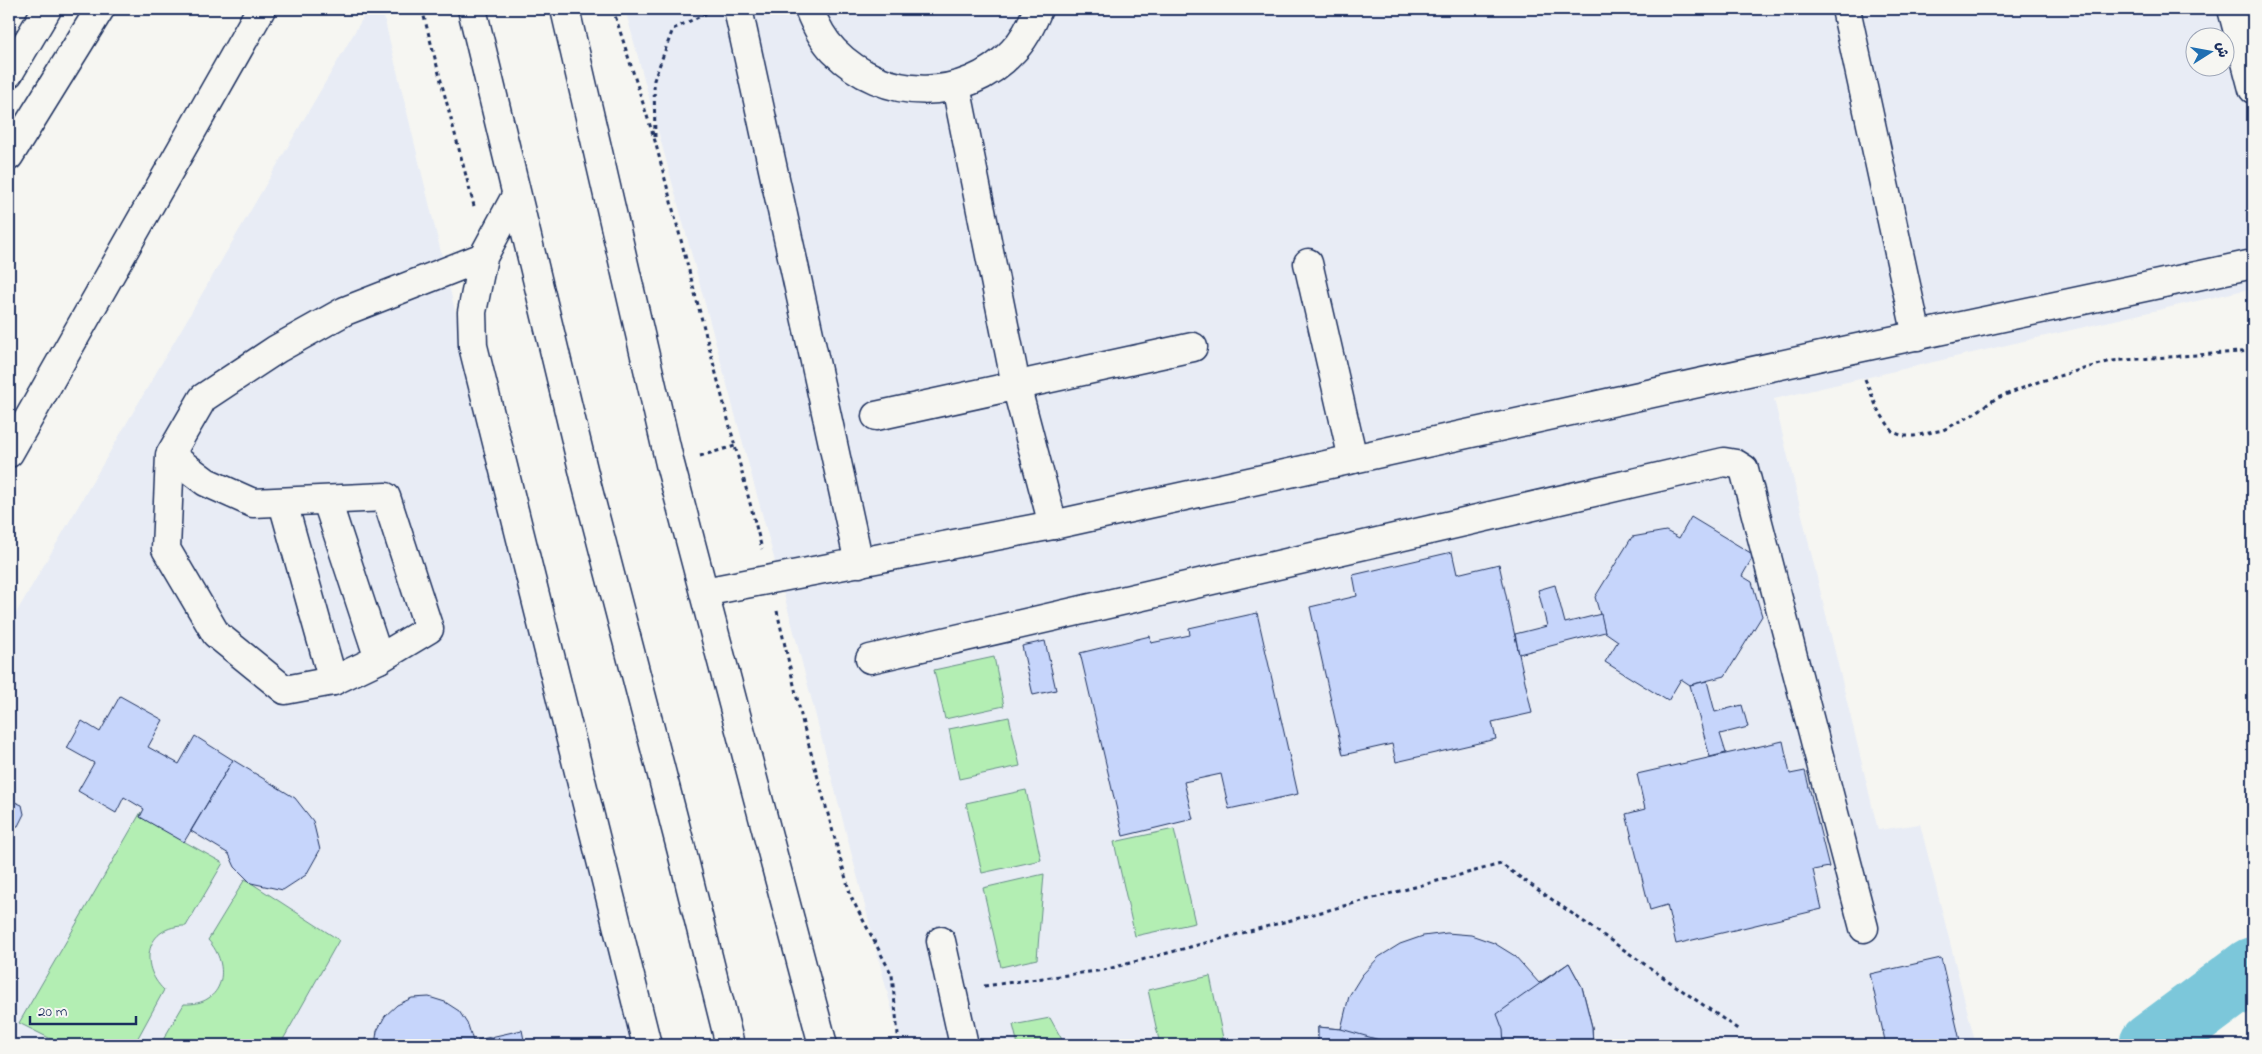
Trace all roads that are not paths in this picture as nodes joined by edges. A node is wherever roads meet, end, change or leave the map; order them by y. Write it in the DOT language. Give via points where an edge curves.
graph roads {
  1 [pos="47,9"];
  2 [pos="100,9"];
  3 [pos="261,9"];
  4 [pos="472,9"];
  5 [pos="565,9"];
  6 [pos="738,9"];
  7 [pos="809,9"];
  8 [pos="1038,9"];
  9 [pos="1846,9"];
  10 [pos="2232,9"];
  11 [pos="9,73"];
  12 [pos="956,86"];
  13 [pos="2253,89"];
  14 [pos="9,156"];
  15 [pos="516,196"];
  16 [pos="484,257"];
  17 [pos="1308,263"];
  18 [pos="2253,264"];
  19 [pos="1917,336"];
  20 [pos="1193,347"];
  21 [pos="1016,386"];
  22 [pos="876,416"];
  23 [pos="9,452"];
  24 [pos="170,455"];
  25 [pos="1353,459"];
  26 [pos="326,501"];
  27 [pos="283,503"];
  28 [pos="1053,525"];
  29 [pos="859,563"];
  30 [pos="704,592"];
  31 [pos="379,659"];
  32 [pos="870,660"];
  33 [pos="333,681"];
  34 [pos="1864,928"];
  35 [pos="941,940"];
  36 [pos="647,1045"];
  37 [pos="730,1045"];
  38 [pos="823,1045"];
  39 [pos="964,1045"];
  1 -- 11 [label="main road"];
  2 -- 14 [label="main road"];
  3 -- 23 [label="main road"];
  4 -- 15 [label="main road"];
  5 -- 30 [label="main road" via="670,464"];
  6 -- 29 [label="main road"];
  7 -- 12 [label="main road" via="832,50 873,80 923,91"];
  8 -- 12 [label="main road" via="1029,30 1014,51 995,68 973,81"];
  9 -- 19 [label="main road"];
  10 -- 13 [label="main road"];
  12 -- 21 [label="main road"];
  15 -- 16 [label="main road"];
  15 -- 37 [label="main road"];
  16 -- 24 [label="main road" via="345,311 277,349 203,398"];
  16 -- 36 [label="main road" via="472,312 473,346"];
  17 -- 25 [label="main road"];
  18 -- 19 [label="main road"];
  19 -- 25 [label="main road"];
  20 -- 21 [label="main road"];
  21 -- 22 [label="main road"];
  21 -- 28 [label="main road"];
  24 -- 27 [label="main road" via="206,482 253,503"];
  24 -- 33 [label="main road" via="166,549 216,634 285,690"];
  25 -- 28 [label="main road"];
  26 -- 27 [label="main road"];
  26 -- 31 [label="main road"];
  26 -- 31 [label="main road" via="386,497 429,629"];
  27 -- 33 [label="main road"];
  28 -- 29 [label="main road"];
  29 -- 30 [label="main road"];
  30 -- 38 [label="main road"];
  31 -- 33 [label="main road"];
  32 -- 34 [label="main road" via="1724,462 1736,464 1744,469"];
  35 -- 39 [label="main road"];
}
